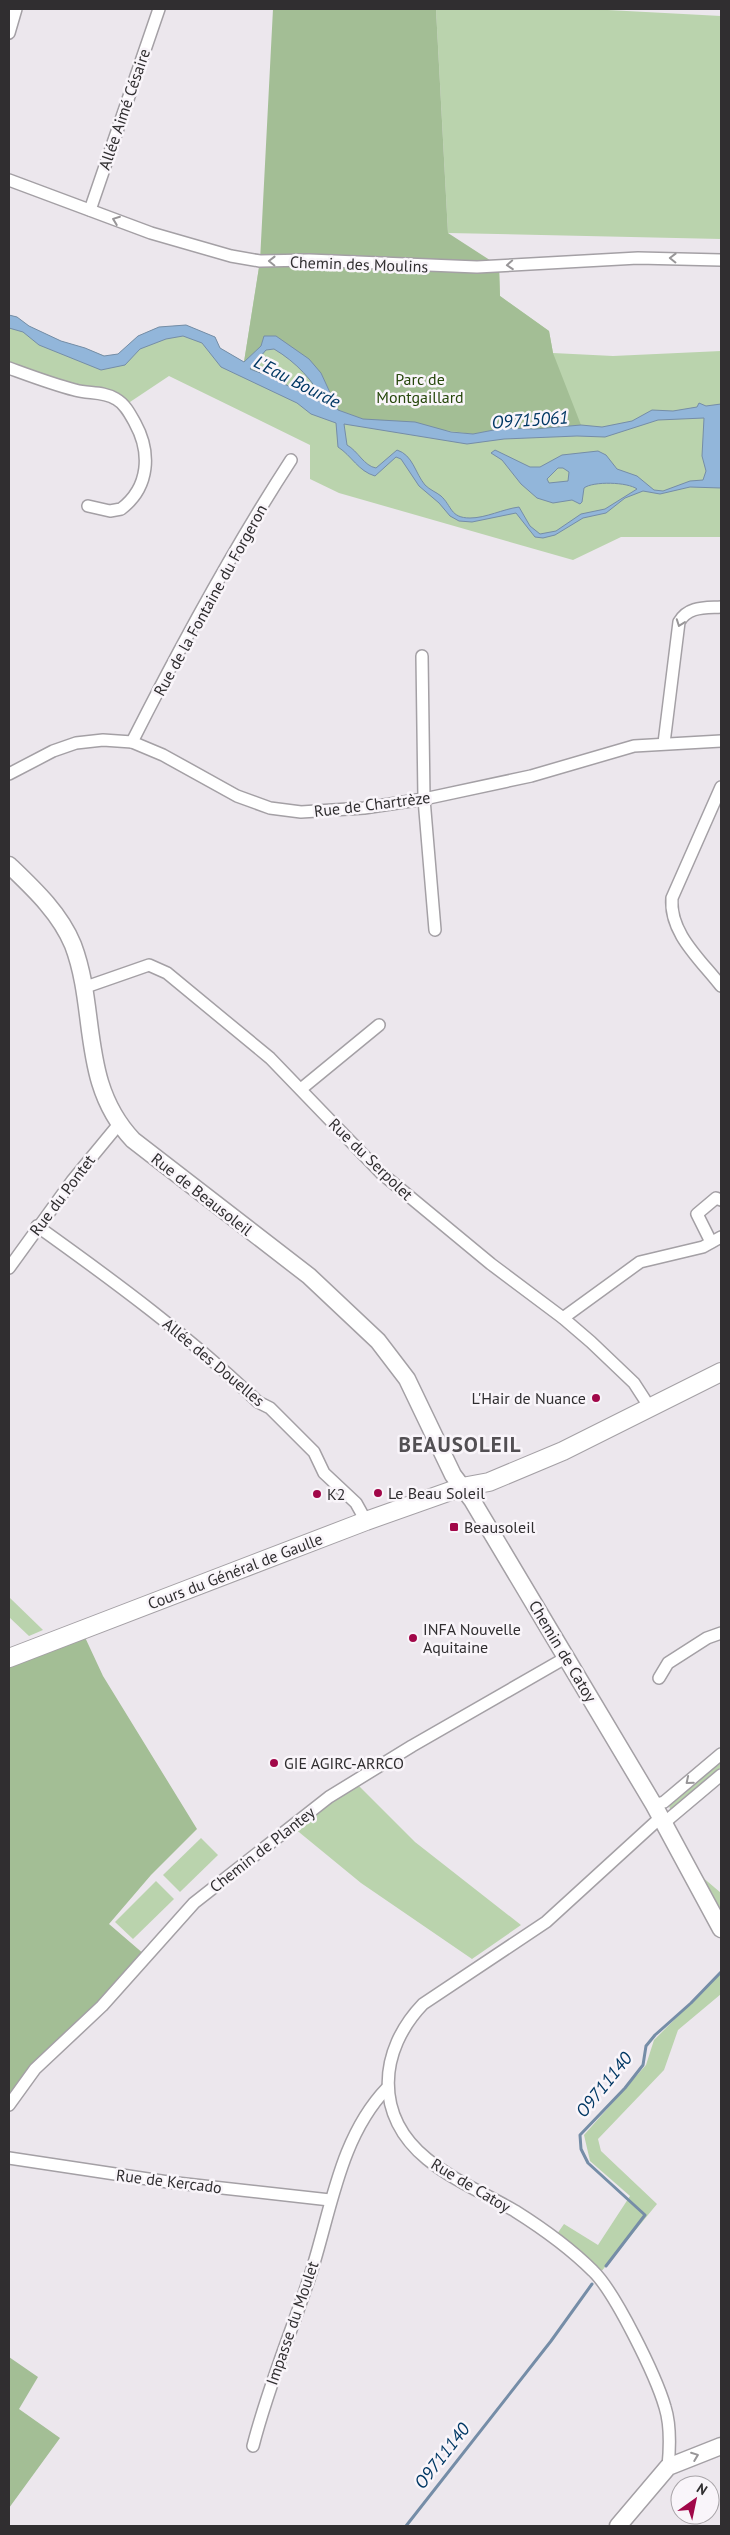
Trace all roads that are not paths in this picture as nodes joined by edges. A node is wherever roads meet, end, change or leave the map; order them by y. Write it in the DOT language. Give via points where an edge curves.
graph roads {
  1 [pos="16,9"];
  2 [pos="159,9"];
  3 [pos="9,33"];
  4 [pos="9,180"];
  5 [pos="90,210"];
  6 [pos="721,260"];
  7 [pos="9,368"];
  8 [pos="291,460"];
  9 [pos="88,506"];
  10 [pos="721,607"];
  11 [pos="422,656"];
  12 [pos="721,741"];
  13 [pos="132,742"];
  14 [pos="664,742"];
  15 [pos="9,774"];
  16 [pos="721,787"];
  17 [pos="424,799"];
  18 [pos="9,865"];
  19 [pos="434,918"];
  20 [pos="446,918"];
  21 [pos="435,930"];
  22 [pos="721,986"];
  23 [pos="83,988"];
  24 [pos="372,1026"];
  25 [pos="300,1089"];
  26 [pos="119,1124"];
  27 [pos="721,1200"];
  28 [pos="37,1226"];
  29 [pos="721,1237"];
  30 [pos="710,1242"];
  31 [pos="9,1268"];
  32 [pos="563,1318"];
  33 [pos="721,1362"];
  34 [pos="721,1367"];
  35 [pos="721,1372"];
  36 [pos="654,1401"];
  37 [pos="462,1487"];
  38 [pos="366,1521"];
  39 [pos="721,1633"];
  40 [pos="567,1657"];
  41 [pos="9,1658"];
  42 [pos="659,1678"];
  43 [pos="721,1754"];
  44 [pos="721,1775"];
  45 [pos="660,1815"];
  46 [pos="721,1929"];
  47 [pos="388,2088"];
  48 [pos="9,2105"];
  49 [pos="9,2158"];
  50 [pos="330,2200"];
  51 [pos="253,2446"];
  52 [pos="721,2446"];
  53 [pos="668,2467"];
  54 [pos="618,2526"];
  1 -- 3 [label="street"];
  2 -- 5 [label="street, Allée Aimé Césaire"];
  4 -- 5 [label="street, Chemin des Moulins"];
  6 -- 5 [label="street, Chemin des Moulins, one-way" via="601,259 477,267 260,261 192,245"];
  7 -- 9 [label="street" via="76,391 111,396 131,416 146,453 145,473 139,488 121,509 110,511"];
  8 -- 13 [label="street, Rue de la Fontaine du Forgeron" via="171,666"];
  10 -- 14 [label="street, one-way" via="693,609 679,622"];
  11 -- 17 [label="street"];
  12 -- 14 [label="street, Rue de Chartrèze"];
  13 -- 15 [label="street, Rue de Chartrèze" via="76,742"];
  13 -- 17 [label="street, Rue de Chartrèze" via="163,755 237,796 270,808 301,812 364,808"];
  14 -- 17 [label="street, Rue de Chartrèze" via="607,752 530,776"];
  16 -- 22 [label="street" via="672,898 671,911 680,935"];
  17 -- 19 [label="street"];
  18 -- 23 [label="street, Rue de Beausoleil" via="43,899 66,930"];
  19 -- 20 [label="street"];
  19 -- 21 [label="street"];
  23 -- 25 [label="street, Rue du Serpolet" via="141,967 158,967 270,1058"];
  23 -- 26 [label="street, Rue de Beausoleil" via="96,1073"];
  24 -- 25 [label="street"];
  25 -- 32 [label="street, Rue du Serpolet" via="381,1173 490,1264"];
  26 -- 28 [label="street, Rue du Pontet"];
  26 -- 37 [label="street, Rue de Beausoleil" via="133,1140 309,1276 378,1341 407,1379"];
  27 -- 30 [label="street" via="716,1198 697,1214"];
  28 -- 31 [label="street, Rue du Pontet"];
  28 -- 38 [label="street, Allée des Douelles" via="146,1306 258,1402 270,1408 314,1452 324,1473 356,1503"];
  29 -- 30 [label="street"];
  30 -- 32 [label="street" via="682,1253 640,1262"];
  32 -- 36 [label="street, Rue du Serpolet"];
  33 -- 36 [label="main road, Cours du Général de Gaulle"];
  34 -- 36 [label="main road"];
  35 -- 36 [label="main road, Cours du Général de Gaulle"];
  36 -- 37 [label="main road, Cours du Général de Gaulle" via="474,1478"];
  36 -- 37 [label="main road, Cours du Général de Gaulle" via="563,1451 489,1482"];
  37 -- 38 [label="main road, Cours du Général de Gaulle"];
  37 -- 40 [label="street, Chemin de Catoy"];
  38 -- 41 [label="main road, Cours du Général de Gaulle"];
  39 -- 42 [label="street" via="707,1638 668,1663"];
  40 -- 45 [label="street, Chemin de Catoy"];
  40 -- 48 [label="street, Chemin de Plantey" via="329,1797 194,1903 102,2006 35,2069"];
  43 -- 45 [label="street, one-way" via="664,1802"];
  44 -- 45 [label="street"];
  45 -- 46 [label="street, Chemin de Catoy"];
  45 -- 47 [label="street, Rue de Catoy" via="546,1922 423,2004 409,2018 392,2050"];
  47 -- 50 [label="street, Impasse du Moulet" via="375,2101 361,2124"];
  47 -- 53 [label="street, Rue de Catoy" via="395,2119 426,2158 549,2234 603,2282 650,2369 666,2408 670,2447"];
  49 -- 50 [label="street, Rue de Kercado" via="168,2182"];
  50 -- 51 [label="street, Impasse du Moulet" via="310,2274 268,2389"];
  53 -- 52 [label="street, one-way"];
  53 -- 54 [label="street"];
}
